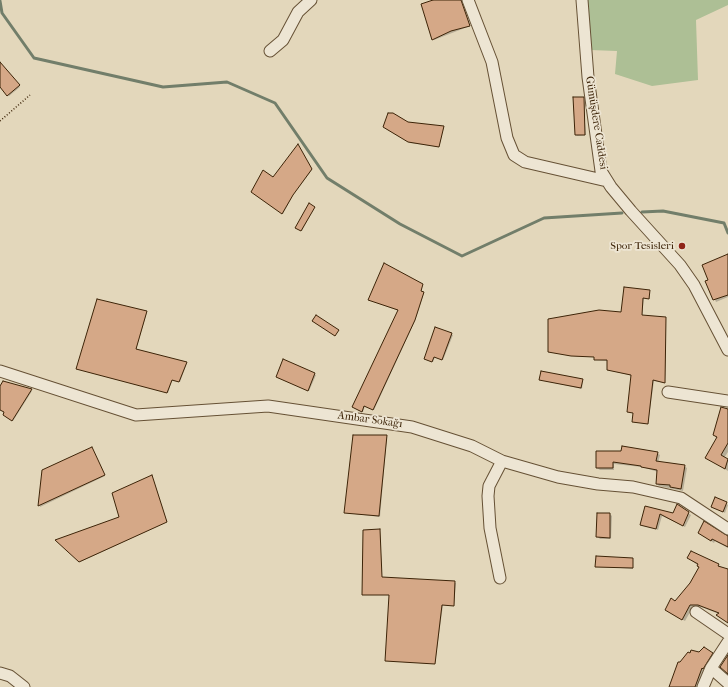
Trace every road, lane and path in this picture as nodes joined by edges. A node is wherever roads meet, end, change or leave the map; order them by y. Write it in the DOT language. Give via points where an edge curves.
graph roads {
  1 [pos="311,0"];
  2 [pos="468,0"];
  3 [pos="582,0"];
  4 [pos="270,51"];
  5 [pos="30,94"];
  6 [pos="0,121"];
  7 [pos="607,181"];
  8 [pos="728,350"];
  9 [pos="0,371"];
  10 [pos="668,392"];
  11 [pos="728,401"];
  12 [pos="502,462"];
  13 [pos="728,529"];
  14 [pos="500,578"];
  15 [pos="696,612"];
  16 [pos="728,634"];
  17 [pos="728,642"];
  18 [pos="711,668"];
  19 [pos="0,673"];
  20 [pos="728,683"];
  21 [pos="24,687"];
  22 [pos="703,687"];
  1 -- 4 [label="street" via="298,12 283,40"];
  2 -- 7 [label="street" via="492,62 507,138 514,155 525,162"];
  3 -- 7 [label="street, Gümüşdere Caddesi" via="588,77 601,171"];
  5 -- 6 [label="path"];
  7 -- 8 [label="street, Gümüşdere Caddesi" via="680,265 694,285"];
  9 -- 12 [label="street, Ambar Sokağı" via="136,415 268,406 412,426 472,446"];
  10 -- 11 [label="street"];
  12 -- 13 [label="street, Ambar Sokağı" via="558,477 633,487 681,498"];
  12 -- 14 [label="street" via="489,486 488,496 490,528"];
  15 -- 16 [label="street"];
  17 -- 18 [label="street"];
  18 -- 20 [label="street"];
  18 -- 22 [label="street"];
  19 -- 21 [label="street" via="10,676"];
}
